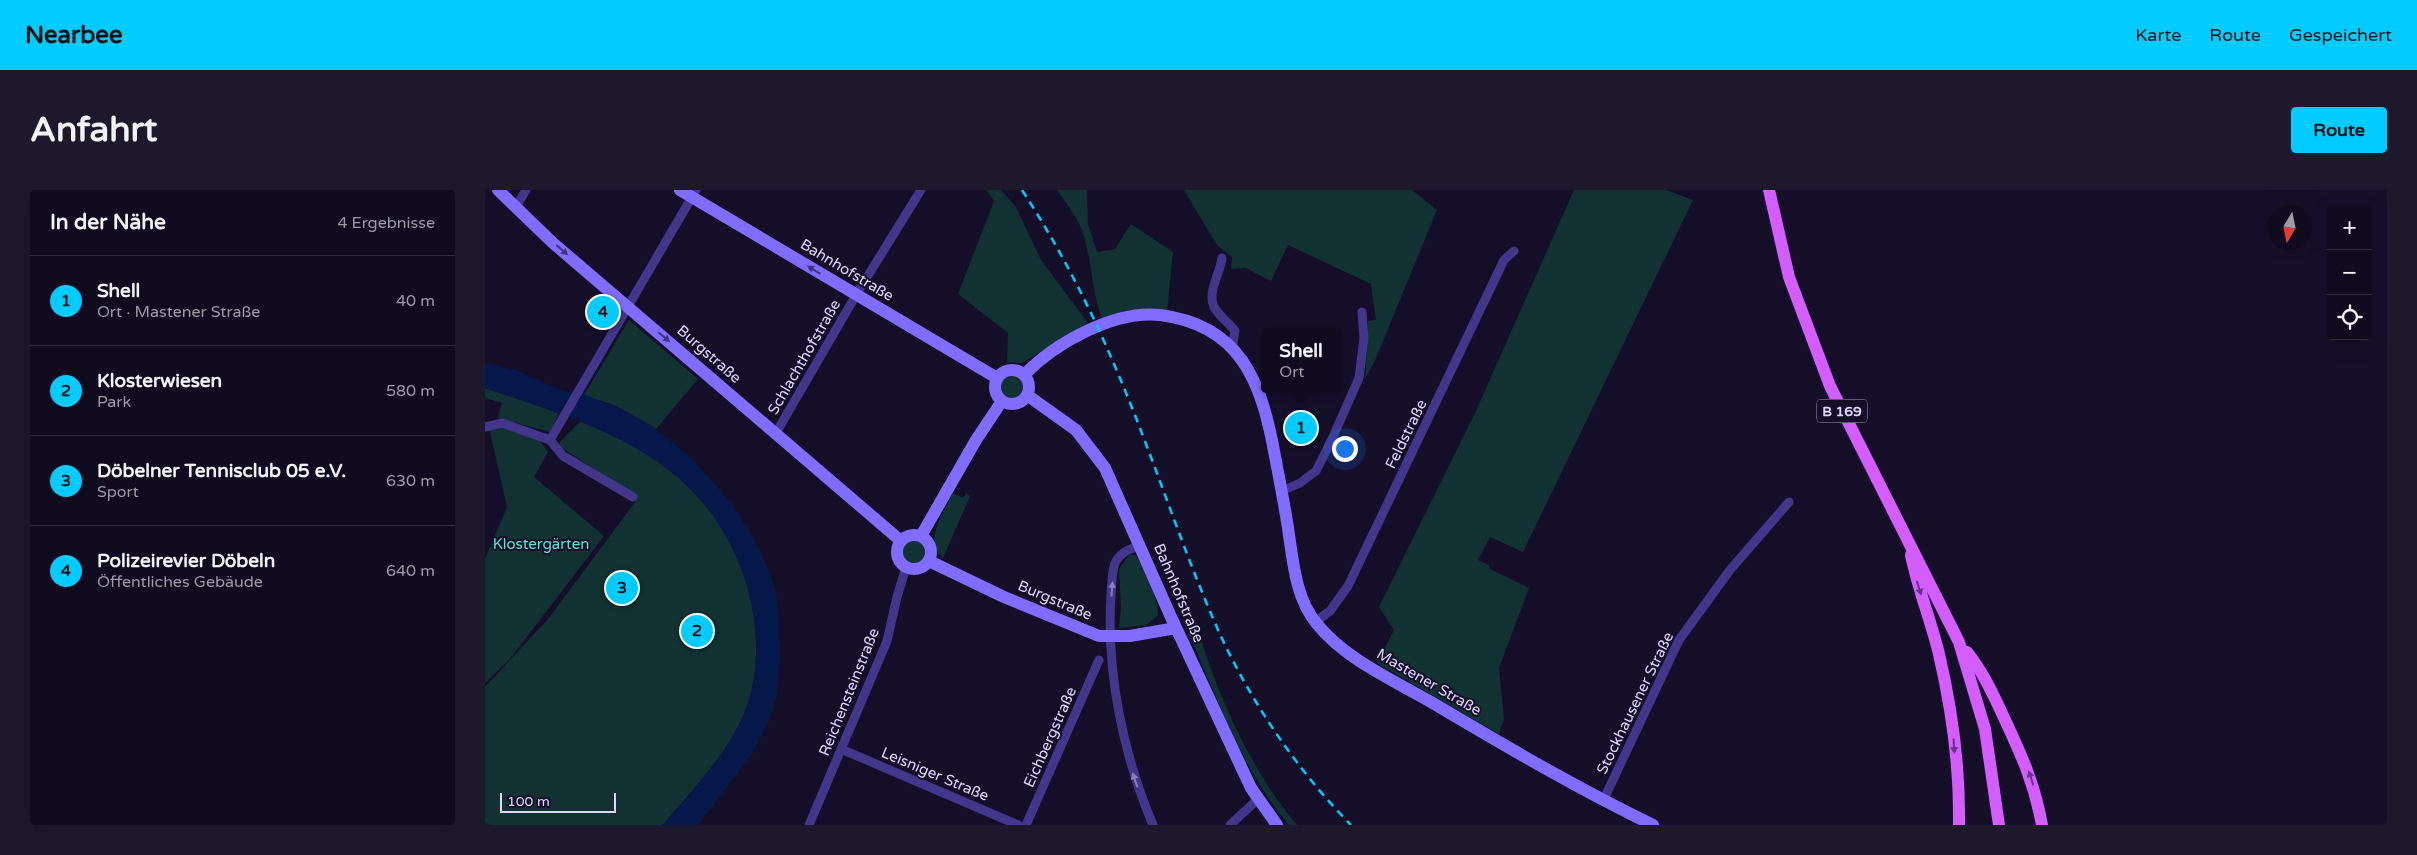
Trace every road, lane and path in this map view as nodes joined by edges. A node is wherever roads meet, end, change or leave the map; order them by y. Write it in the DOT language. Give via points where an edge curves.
graph roads {
  1 [pos="497,190"];
  2 [pos="526,190"];
  3 [pos="680,190"];
  4 [pos="921,190"];
  5 [pos="1769,190"];
  6 [pos="694,194"];
  7 [pos="516,207"];
  8 [pos="1514,251"];
  9 [pos="1222,258"];
  10 [pos="856,295"];
  11 [pos="627,306"];
  12 [pos="1362,312"];
  13 [pos="1232,348"];
  14 [pos="1024,375"];
  15 [pos="997,378"];
  16 [pos="1027,395"];
  17 [pos="1002,401"];
  18 [pos="485,427"];
  19 [pos="775,433"];
  20 [pos="550,440"];
  21 [pos="1282,491"];
  22 [pos="633,497"];
  23 [pos="1789,502"];
  24 [pos="921,536"];
  25 [pos="1908,540"];
  26 [pos="901,541"];
  27 [pos="1140,544"];
  28 [pos="929,561"];
  29 [pos="906,567"];
  30 [pos="1315,622"];
  31 [pos="1176,628"];
  32 [pos="1111,637"];
  33 [pos="1959,642"];
  34 [pos="1099,660"];
  35 [pos="841,748"];
  36 [pos="1258,799"];
  37 [pos="1603,801"];
  38 [pos="809,825"];
  39 [pos="1019,825"];
  40 [pos="1026,825"];
  41 [pos="1153,825"];
  42 [pos="1230,825"];
  43 [pos="1277,825"];
  44 [pos="1653,825"];
  45 [pos="1959,825"];
  46 [pos="1999,825"];
  47 [pos="2042,825"];
  1 -- 7 [label="main road, Burgstraße"];
  2 -- 7 [label="street"];
  3 -- 6 [label="main road, Bahnhofstraße"];
  4 -- 10 [label="street, Schlachthofstraße"];
  5 -- 25 [label="main road, B 169" via="1789,277 1817,353 1845,418"];
  10 -- 6 [label="main road, Bahnhofstraße, one-way"];
  6 -- 11 [label="street"];
  7 -- 11 [label="main road, Burgstraße, one-way"];
  8 -- 30 [label="street, Feldstraße" via="1504,260 1348,586 1330,611"];
  9 -- 13 [label="street" via="1211,295 1215,308 1235,331"];
  10 -- 15 [label="main road, Bahnhofstraße"];
  10 -- 19 [label="street, Schlachthofstraße"];
  11 -- 19 [label="main road, Burgstraße, one-way"];
  11 -- 20 [label="street"];
  12 -- 21 [label="street" via="1364,338 1359,378 1316,471"];
  13 -- 14 [label="main road, Mastener Straße" via="1198,325 1171,317 1137,314 1115,319 1077,337 1039,361"];
  13 -- 21 [label="main road, Mastener Straße" via="1246,365 1260,393"];
  14 -- 15 [label="main road" via="1009,370"];
  14 -- 16 [label="main road" via="1029,384"];
  15 -- 17 [label="main road" via="995,389"];
  16 -- 17 [label="main road" via="1019,403"];
  16 -- 27 [label="main road, Bahnhofstraße" via="1070,425 1094,451"];
  17 -- 24 [label="main road"];
  18 -- 20 [label="street" via="502,423"];
  19 -- 26 [label="main road, Burgstraße"];
  20 -- 22 [label="street" via="563,456"];
  21 -- 30 [label="main road, Mastener Straße" via="1298,584"];
  23 -- 37 [label="street, Stockhausener Straße" via="1730,570 1679,640"];
  24 -- 26 [label="main road" via="912,535"];
  24 -- 28 [label="main road" via="931,549"];
  25 -- 33 [label="main road, B 169"];
  25 -- 45 [label="main road, one-way" via="1947,690 1953,727"];
  26 -- 29 [label="main road" via="897,555"];
  27 -- 31 [label="main road, Bahnhofstraße"];
  32 -- 27 [label="street, one-way" via="1114,566 1121,555"];
  28 -- 29 [label="main road" via="919,568"];
  28 -- 32 [label="main road, Burgstraße" via="1083,630"];
  29 -- 35 [label="street, Reichensteinstraße" via="887,640"];
  30 -- 37 [label="main road, Mastener Straße" via="1334,642 1370,667"];
  31 -- 32 [label="main road, Burgstraße"];
  31 -- 36 [label="main road, Bahnhofstraße"];
  41 -- 32 [label="street, one-way" via="1127,748"];
  33 -- 46 [label="main road, B 169" via="1985,728"];
  47 -- 33 [label="main road, one-way" via="2038,798 2027,765 1993,696"];
  34 -- 40 [label="street, Eichbergstraße"];
  35 -- 38 [label="street, Reichensteinstraße"];
  35 -- 39 [label="street, Leisniger Straße"];
  36 -- 42 [label="street"];
  36 -- 43 [label="main road, Bahnhofstraße"];
  37 -- 44 [label="main road, Mastener Straße"];
}
